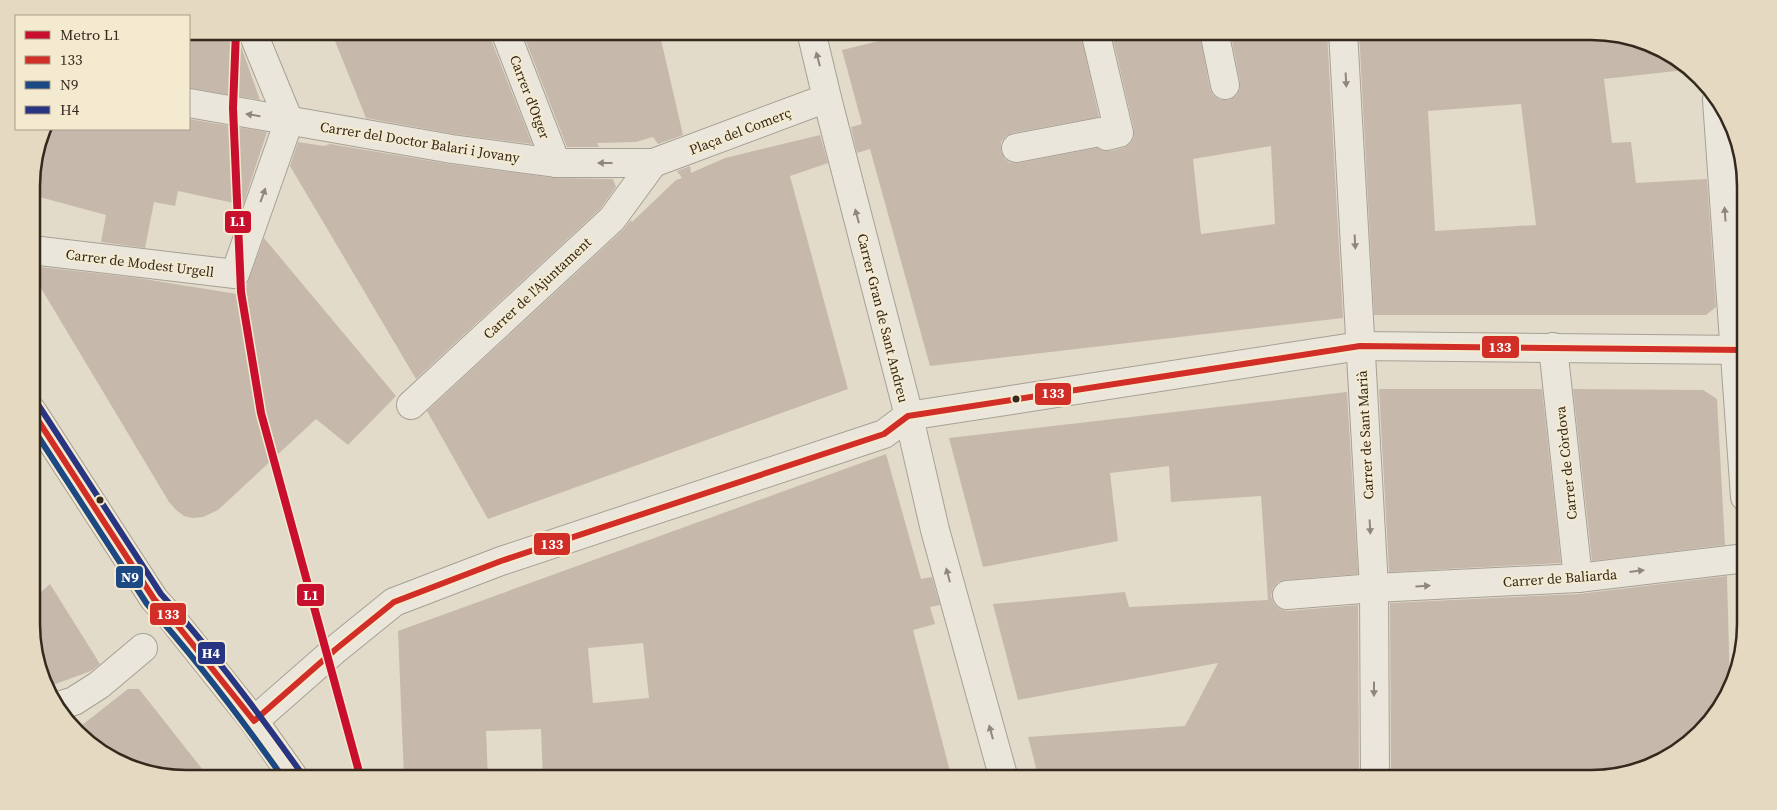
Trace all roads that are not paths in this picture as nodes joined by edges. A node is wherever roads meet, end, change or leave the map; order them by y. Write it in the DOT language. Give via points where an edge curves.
graph roads {
  1 [pos="256,40"];
  2 [pos="508,40"];
  3 [pos="813,40"];
  4 [pos="1097,40"];
  5 [pos="1216,40"];
  6 [pos="1343,40"];
  7 [pos="1225,85"];
  8 [pos="826,98"];
  9 [pos="190,103"];
  10 [pos="1718,116"];
  11 [pos="290,121"];
  12 [pos="1016,148"];
  13 [pos="556,163"];
  14 [pos="653,163"];
  15 [pos="40,251"];
  16 [pos="1737,317"];
  17 [pos="1360,346"];
  18 [pos="1553,347"];
  19 [pos="1737,350"];
  20 [pos="411,405"];
  21 [pos="908,416"];
  22 [pos="40,424"];
  23 [pos="1737,559"];
  24 [pos="1578,578"];
  25 [pos="1374,588"];
  26 [pos="1287,595"];
  27 [pos="142,648"];
  28 [pos="64,704"];
  29 [pos="254,721"];
  30 [pos="289,770"];
  31 [pos="1002,770"];
  32 [pos="1375,770"];
  1 -- 11 [label="street"];
  2 -- 13 [label="street, Carrer d'Otger"];
  8 -- 3 [label="street, Carrer Gran de Sant Andreu, one-way"];
  4 -- 12 [label="street" via="1119,133 1107,136 1100,132"];
  5 -- 7 [label="street"];
  6 -- 17 [label="street, Carrer de Sant Marià, one-way"];
  8 -- 14 [label="street, Plaça del Comerç"];
  21 -- 8 [label="street, Carrer Gran de Sant Andreu, one-way"];
  11 -- 9 [label="street, Carrer del Doctor Balari i Jovany, one-way"];
  16 -- 10 [label="street, one-way"];
  11 -- 13 [label="street, Carrer del Doctor Balari i Jovany"];
  15 -- 11 [label="street, Carrer de Modest Urgell, one-way" via="235,274"];
  14 -- 13 [label="street, Carrer del Doctor Balari i Jovany, one-way"];
  14 -- 20 [label="street, Carrer de l'Ajuntament" via="612,219"];
  17 -- 18 [label="street"];
  17 -- 21 [label="street"];
  17 -- 25 [label="street, Carrer de Sant Marià, one-way"];
  18 -- 19 [label="street"];
  18 -- 24 [label="street, Carrer de Còrdova"];
  21 -- 29 [label="street" via="884,434 501,561 394,602"];
  31 -- 21 [label="street, Carrer Gran de Sant Andreu, one-way" via="935,530"];
  22 -- 29 [label="street" via="154,599"];
  24 -- 23 [label="street, Carrer de Baliarda, one-way"];
  25 -- 24 [label="street, Carrer de Baliarda, one-way"];
  25 -- 26 [label="street, Carrer de Baliarda"];
  25 -- 32 [label="street, Carrer de Sant Marià, one-way"];
  27 -- 28 [label="street" via="99,685"];
  29 -- 30 [label="street"];
}
